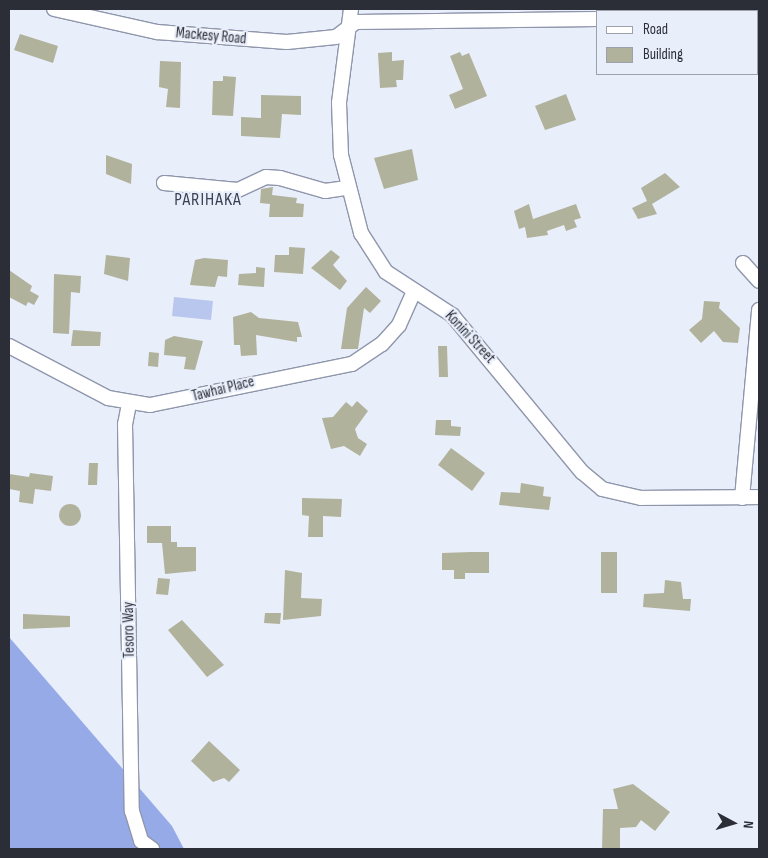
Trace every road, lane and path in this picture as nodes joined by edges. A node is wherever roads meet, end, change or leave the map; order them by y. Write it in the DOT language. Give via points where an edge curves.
graph roads {
  1 [pos="54,9"];
  2 [pos="351,9"];
  3 [pos="596,19"];
  4 [pos="347,29"];
  5 [pos="164,183"];
  6 [pos="347,188"];
  7 [pos="743,263"];
  8 [pos="759,281"];
  9 [pos="414,291"];
  10 [pos="759,310"];
  11 [pos="9,346"];
  12 [pos="129,404"];
  13 [pos="759,497"];
  14 [pos="742,498"];
  15 [pos="152,849"];
  1 -- 4 [label="street, Mackesy Road" via="158,32 286,42 320,40"];
  2 -- 4 [label="street"];
  3 -- 4 [label="street, Mackesy Road" via="356,22"];
  4 -- 6 [label="street, Konini Street" via="339,103"];
  5 -- 6 [label="street" via="238,190 266,177 325,191"];
  6 -- 9 [label="street, Konini Street" via="368,246 386,272"];
  7 -- 8 [label="street"];
  9 -- 12 [label="street, Tawhai Place" via="399,325 382,344 352,364 258,380 170,402"];
  9 -- 14 [label="street, Konini Street" via="452,315 582,472 602,489 641,498"];
  10 -- 14 [label="street"];
  11 -- 12 [label="street, Tawhai Place"];
  12 -- 15 [label="street, Tesoro Way" via="126,424 132,811 141,840"];
  13 -- 14 [label="street, Konini Street"];
}
